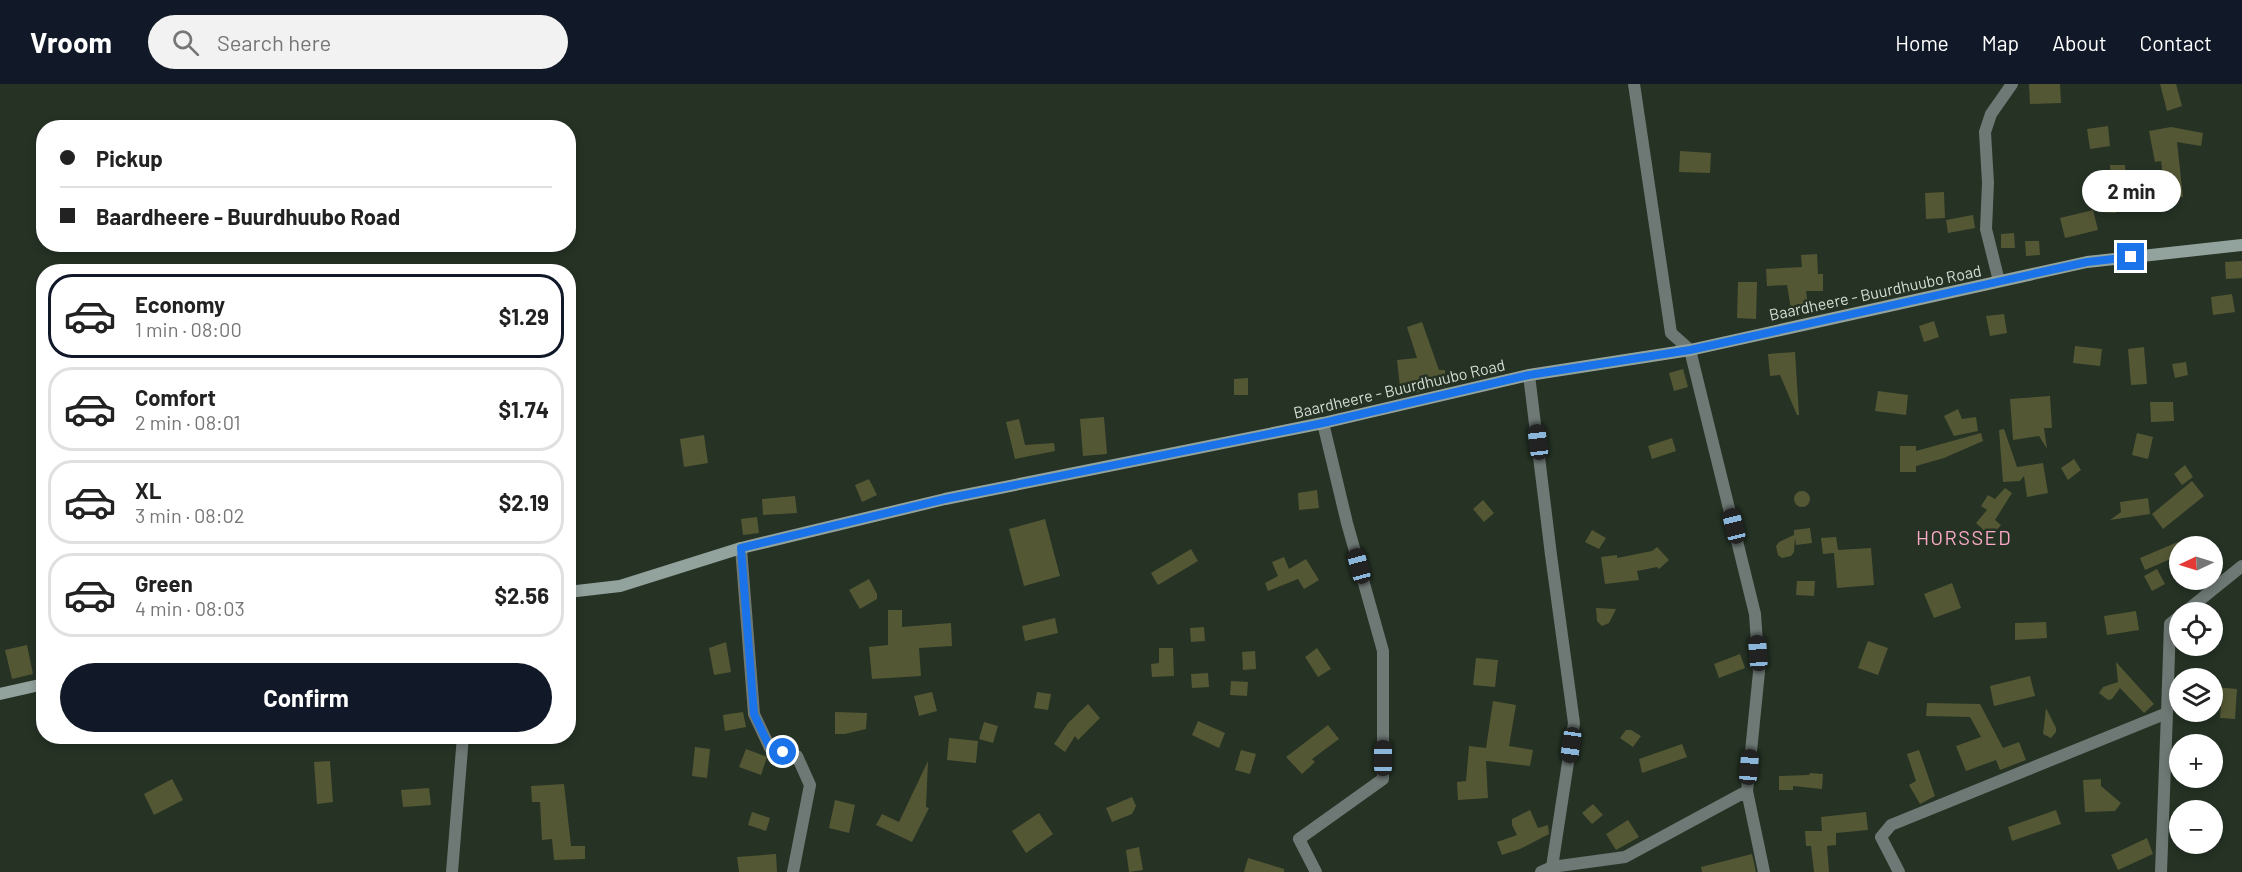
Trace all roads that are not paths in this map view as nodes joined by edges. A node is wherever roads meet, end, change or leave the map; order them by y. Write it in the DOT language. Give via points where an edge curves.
graph roads {
  1 [pos="1634,84"];
  2 [pos="2012,84"];
  3 [pos="2242,245"];
  4 [pos="1999,281"];
  5 [pos="1690,350"];
  6 [pos="1529,375"];
  7 [pos="1323,423"];
  8 [pos="741,548"];
  9 [pos="2242,566"];
  10 [pos="576,591"];
  11 [pos="2197,602"];
  12 [pos="2169,654"];
  13 [pos="36,686"];
  14 [pos="0,694"];
  15 [pos="2167,713"];
  16 [pos="462,744"];
  17 [pos="1747,791"];
  18 [pos="1547,869"];
  19 [pos="2157,871"];
  20 [pos="452,872"];
  21 [pos="793,872"];
  22 [pos="1316,872"];
  23 [pos="1764,872"];
  24 [pos="1899,872"];
  1 -- 5 [label="street" via="1671,333"];
  2 -- 4 [label="street" via="1991,114 1985,132 1986,229"];
  3 -- 4 [label="main road, Baardheere - Buurdhuubo Road" via="2087,262"];
  4 -- 5 [label="main road, Baardheere - Buurdhuubo Road"];
  5 -- 6 [label="main road, Baardheere - Buurdhuubo Road"];
  5 -- 17 [label="street" via="1755,614 1759,672"];
  6 -- 7 [label="main road, Baardheere - Buurdhuubo Road"];
  6 -- 18 [label="street" via="1574,723"];
  7 -- 8 [label="main road, Baardheere - Buurdhuubo Road" via="945,499"];
  7 -- 22 [label="street" via="1383,651 1383,779 1299,839"];
  8 -- 10 [label="main road, Baardheere - Buurdhuubo Road" via="620,586"];
  8 -- 21 [label="street" via="754,714 770,748 797,756 810,785"];
  9 -- 11 [label="street"];
  12 -- 15 [label="street"];
  13 -- 14 [label="main road"];
  15 -- 19 [label="street"];
  15 -- 24 [label="street" via="1892,825 1881,837"];
  16 -- 20 [label="street"];
  17 -- 18 [label="street" via="1625,857"];
  17 -- 23 [label="street"];
}
